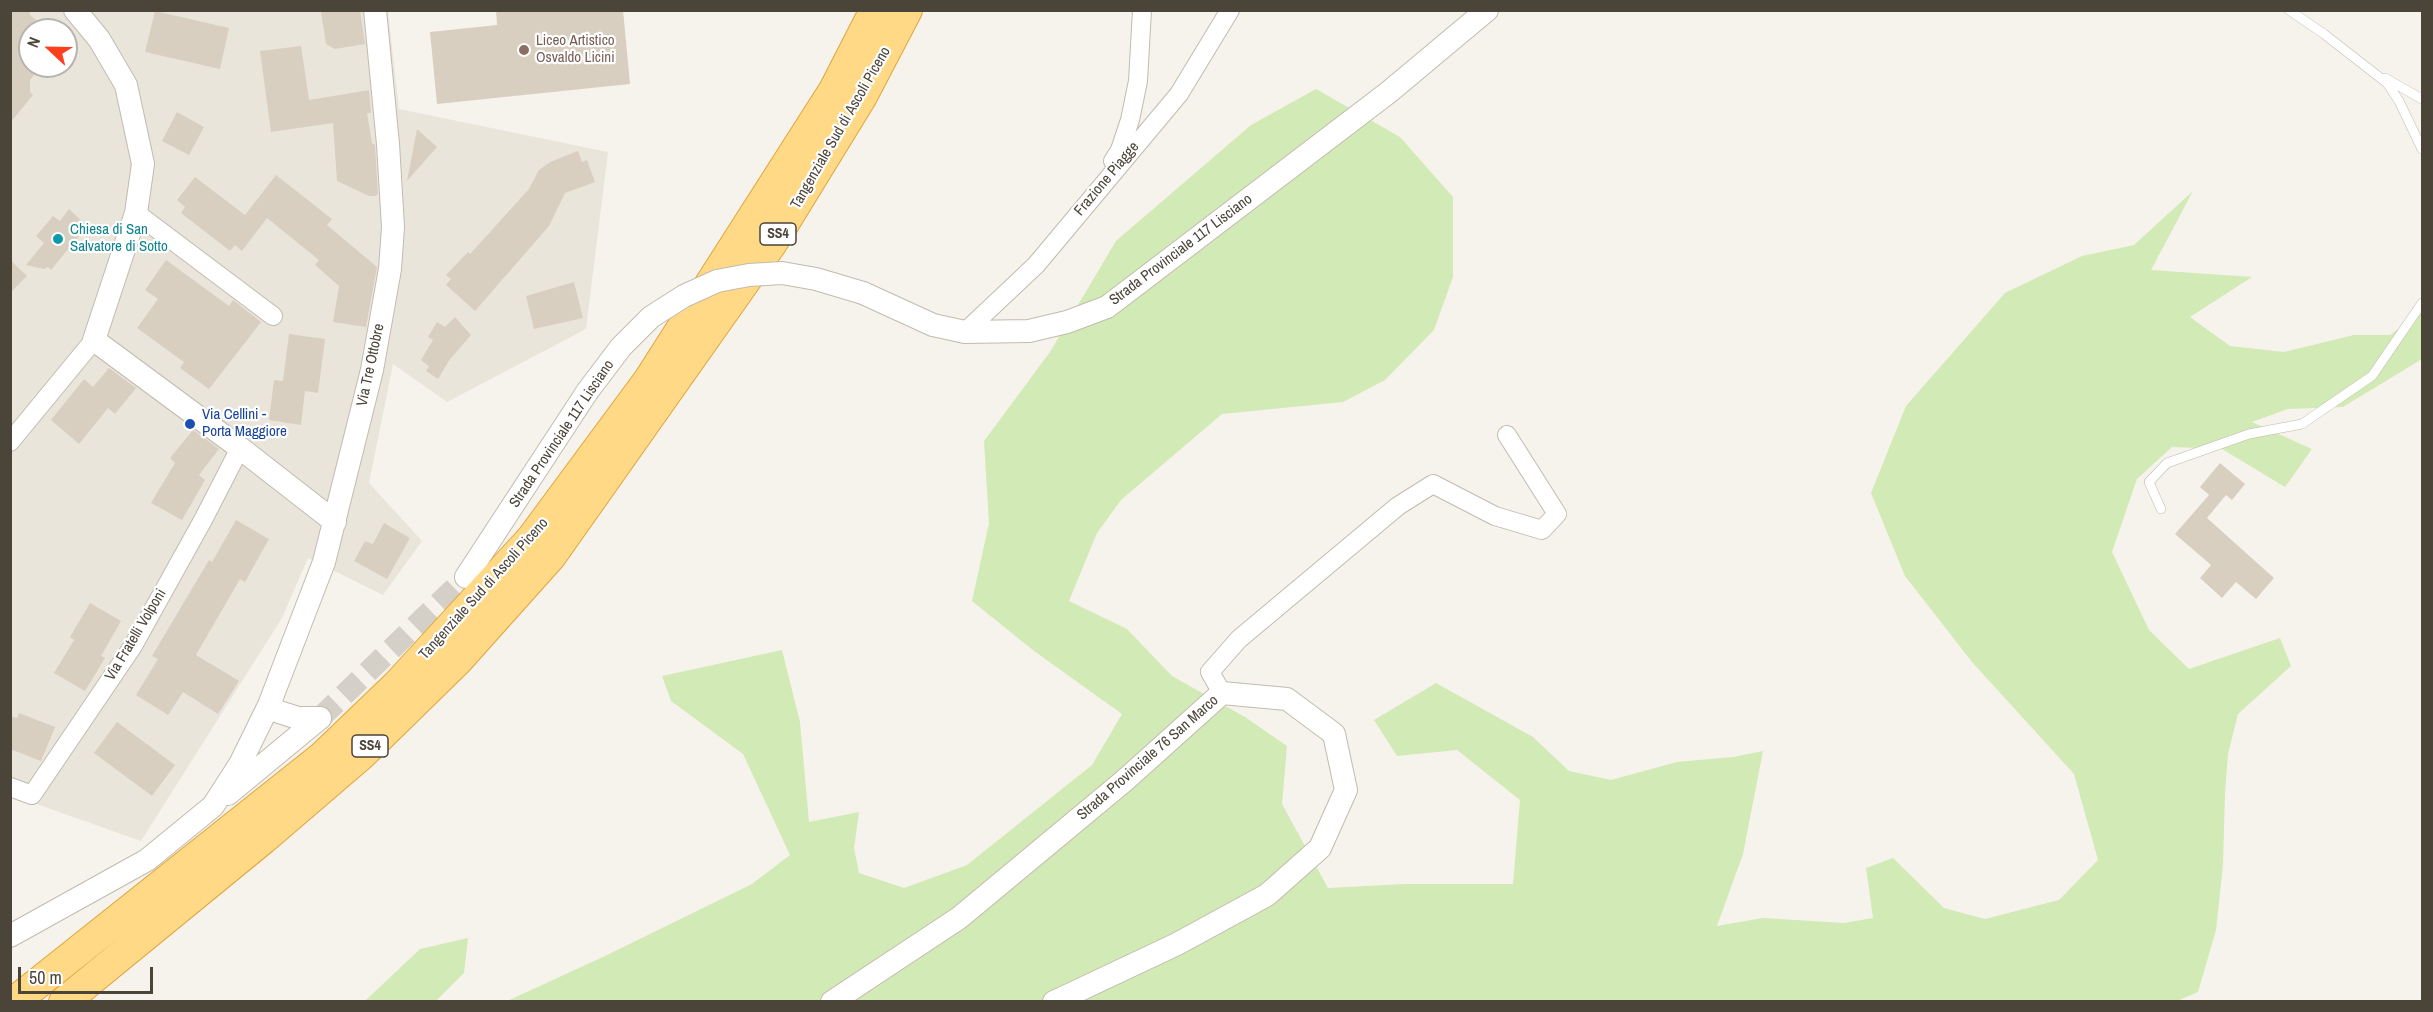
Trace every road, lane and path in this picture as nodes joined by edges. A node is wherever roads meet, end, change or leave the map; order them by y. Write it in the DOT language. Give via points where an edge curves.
graph roads {
  1 [pos="75,10"];
  2 [pos="375,10"];
  3 [pos="875,10"];
  4 [pos="907,10"];
  5 [pos="1142,10"];
  6 [pos="1230,10"];
  7 [pos="1487,10"];
  8 [pos="2289,10"];
  9 [pos="2364,66"];
  10 [pos="2422,99"];
  11 [pos="2422,149"];
  12 [pos="1084,208"];
  13 [pos="136,213"];
  14 [pos="2422,303"];
  15 [pos="273,316"];
  16 [pos="965,332"];
  17 [pos="94,340"];
  18 [pos="1507,435"];
  19 [pos="10,442"];
  20 [pos="240,448"];
  21 [pos="2161,509"];
  22 [pos="335,522"];
  23 [pos="466,577"];
  24 [pos="1222,693"];
  25 [pos="269,705"];
  26 [pos="259,729"];
  27 [pos="293,741"];
  28 [pos="10,787"];
  29 [pos="213,806"];
  30 [pos="10,936"];
  31 [pos="14,1002"];
  32 [pos="63,1002"];
  33 [pos="832,1002"];
  34 [pos="1054,1002"];
  1 -- 13 [label="street" via="99,39 126,85 143,164"];
  2 -- 22 [label="street, Via Tre Ottobre" via="391,191 390,269 372,370"];
  3 -- 31 [label="highway, Tangenziale Sud di Ascoli Piceno / SS4" via="834,90 648,381 532,538 398,684 322,758"];
  4 -- 32 [label="highway, Tangenziale Sud di Ascoli Piceno / SS4" via="861,98 772,243 551,556 442,676 362,754"];
  5 -- 12 [label="street" via="1138,81 1130,120 1120,150"];
  6 -- 12 [label="street, Frazione Piagge" via="1179,94"];
  7 -- 16 [label="street, Strada Provinciale 117 Lisciano" via="1389,92 1107,307 1029,332"];
  8 -- 9 [label="lane"];
  9 -- 10 [label="lane"];
  9 -- 11 [label="lane" via="2387,83"];
  12 -- 16 [label="street, Frazione Piagge" via="1036,265"];
  13 -- 15 [label="street"];
  13 -- 17 [label="street"];
  14 -- 21 [label="lane" via="2372,376 2302,424 2249,434 2168,463 2149,482"];
  16 -- 23 [label="street, Strada Provinciale 117 Lisciano, bridge" via="933,325 862,293 782,273 717,281 684,296 651,316 621,347 587,392"];
  17 -- 19 [label="street"];
  17 -- 20 [label="street"];
  18 -- 24 [label="street" via="1557,514 1542,530 1496,516 1433,484 1398,506 1239,639 1210,672"];
  20 -- 22 [label="street"];
  20 -- 28 [label="street, Via Fratelli Volponi" via="133,645 39,785 32,795"];
  22 -- 25 [label="street, Via Tre Ottobre" via="324,562"];
  24 -- 33 [label="street, Strada Provinciale 76 San Marco" via="1124,781 959,918"];
  24 -- 34 [label="street, Strada Provinciale 76 San Marco" via="1287,699 1334,734 1346,789 1320,848 1267,895 1177,944"];
  25 -- 26 [label="street"];
  25 -- 27 [label="street" via="298,718 320,718"];
  26 -- 27 [label="street"];
  26 -- 29 [label="street"];
  27 -- 29 [label="street"];
  29 -- 30 [label="street" via="147,860"];
}
